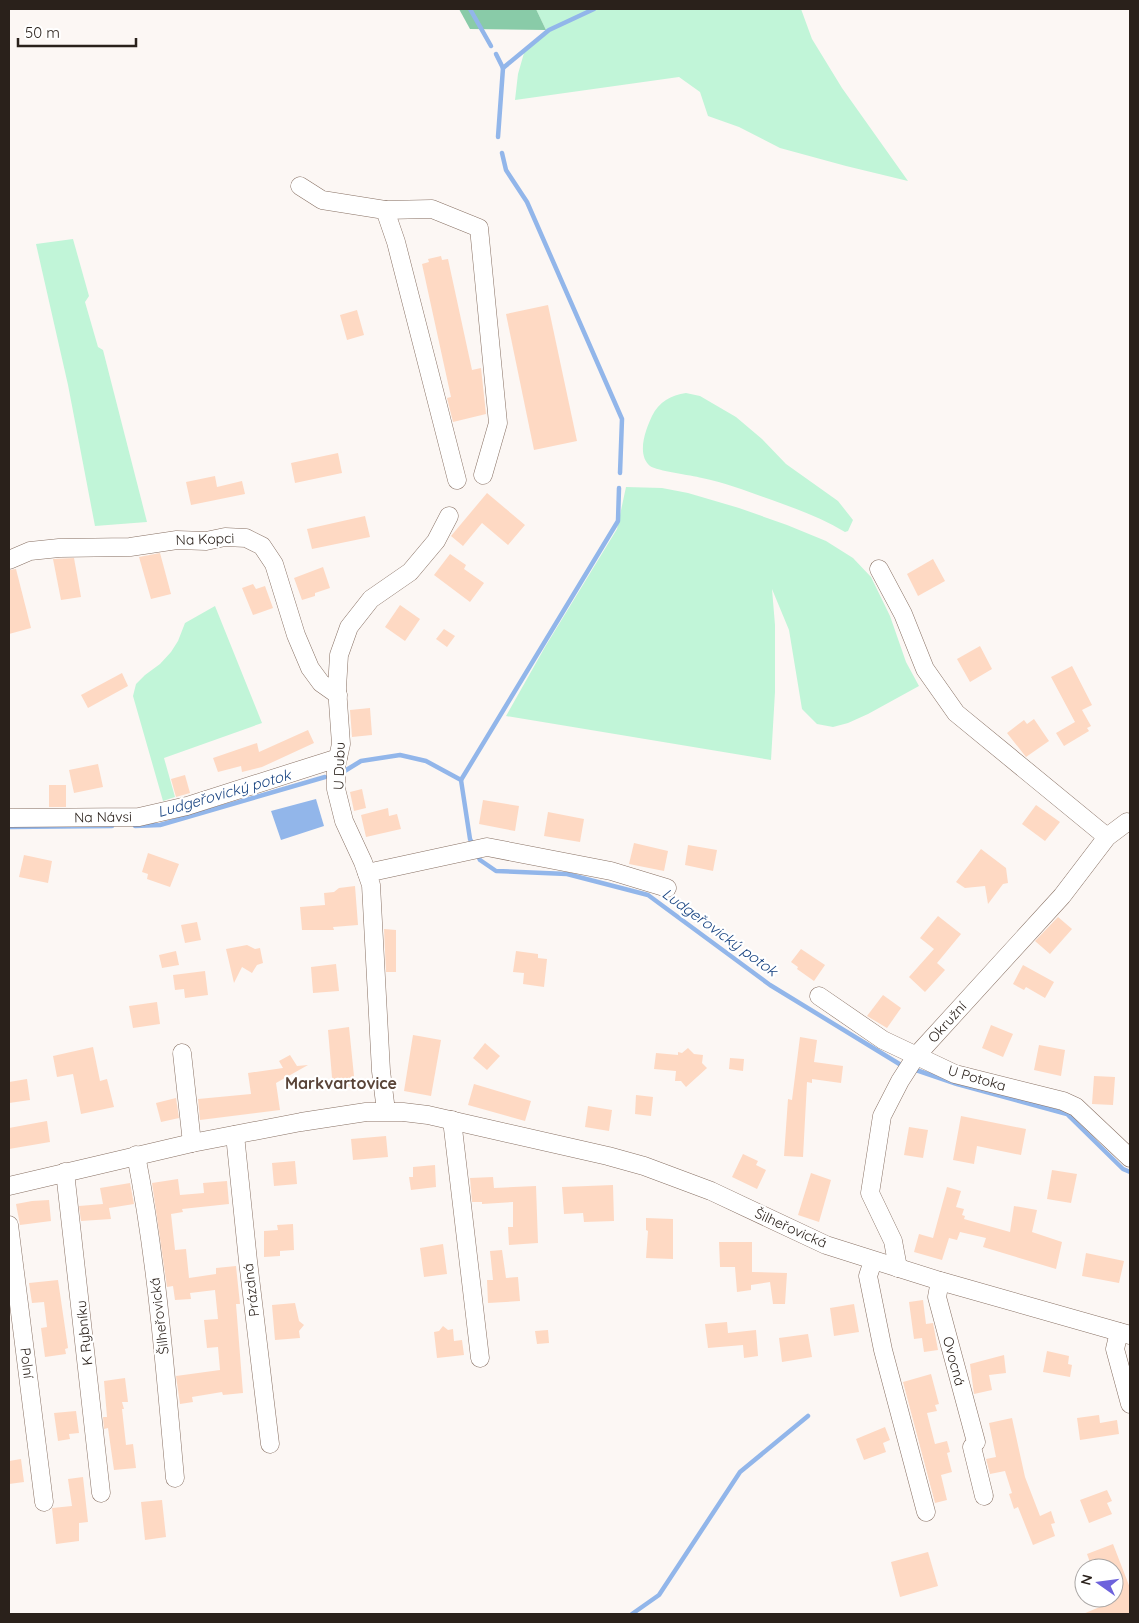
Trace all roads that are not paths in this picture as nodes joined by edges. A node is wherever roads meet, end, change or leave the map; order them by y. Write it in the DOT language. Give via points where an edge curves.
graph roads {
  1 [pos="300,186"];
  2 [pos="385,210"];
  3 [pos="483,475"];
  4 [pos="457,480"];
  5 [pos="449,516"];
  6 [pos="9,560"];
  7 [pos="879,569"];
  8 [pos="338,695"];
  9 [pos="338,758"];
  10 [pos="9,818"];
  11 [pos="1130,823"];
  12 [pos="1107,837"];
  13 [pos="367,873"];
  14 [pos="667,888"];
  15 [pos="819,996"];
  16 [pos="182,1053"];
  17 [pos="916,1056"];
  18 [pos="386,1112"];
  19 [pos="452,1120"];
  20 [pos="235,1135"];
  21 [pos="192,1143"];
  22 [pos="136,1155"];
  23 [pos="1130,1158"];
  24 [pos="65,1172"];
  25 [pos="9,1186"];
  26 [pos="9,1225"];
  27 [pos="873,1260"];
  28 [pos="898,1268"];
  29 [pos="940,1281"];
  30 [pos="1124,1334"];
  31 [pos="480,1358"];
  32 [pos="1130,1404"];
  33 [pos="270,1444"];
  34 [pos="175,1478"];
  35 [pos="101,1493"];
  36 [pos="984,1496"];
  37 [pos="44,1502"];
  38 [pos="926,1512"];
  1 -- 2 [label="street" via="322,200"];
  2 -- 3 [label="street" via="432,209 479,228 498,423"];
  2 -- 4 [label="street"];
  5 -- 8 [label="street, U Dubu" via="436,541 410,572 372,599 349,627 339,655"];
  6 -- 8 [label="street, Na Kopci" via="30,551 59,548 130,547 177,540 206,542 225,537 246,538 262,546 274,564 296,636 310,668 321,684"];
  7 -- 12 [label="street" via="903,614 925,669 956,712"];
  8 -- 9 [label="street, U Dubu"];
  9 -- 10 [label="street, Na Návsi" via="187,806 139,817"];
  9 -- 13 [label="street, U Dubu" via="336,789 344,821"];
  11 -- 12 [label="street, Okružní"];
  12 -- 17 [label="street, Okružní" via="1062,896"];
  13 -- 14 [label="street" via="488,847 611,872"];
  13 -- 18 [label="street, U Dubu" via="371,885"];
  15 -- 17 [label="street, U Potoka" via="883,1040"];
  16 -- 21 [label="street"];
  17 -- 23 [label="street, U Potoka" via="955,1074 1076,1107"];
  17 -- 28 [label="street, Okružní" via="882,1116 870,1193 894,1241"];
  18 -- 19 [label="street, Šilheřovická"];
  18 -- 20 [label="street, Šilheřovická" via="366,1112"];
  19 -- 27 [label="street, Šilheřovická" via="644,1166 711,1191 826,1244"];
  19 -- 31 [label="street"];
  20 -- 21 [label="street, Šilheřovická"];
  20 -- 33 [label="street, Prázdná"];
  21 -- 22 [label="street, Šilheřovická"];
  22 -- 24 [label="street, Šilheřovická"];
  22 -- 34 [label="street, Šilheřovická" via="164,1354"];
  24 -- 25 [label="street, Šilheřovická"];
  24 -- 35 [label="street, K Rybníku"];
  26 -- 37 [label="street, Polní"];
  27 -- 28 [label="street, Šilheřovická"];
  27 -- 38 [label="street" via="868,1276 883,1350"];
  28 -- 29 [label="street, Šilheřovická"];
  29 -- 30 [label="street, Šilheřovická"];
  29 -- 36 [label="street, Ovocná" via="937,1297 976,1442 972,1447"];
  30 -- 32 [label="street" via="1115,1349"];
}
